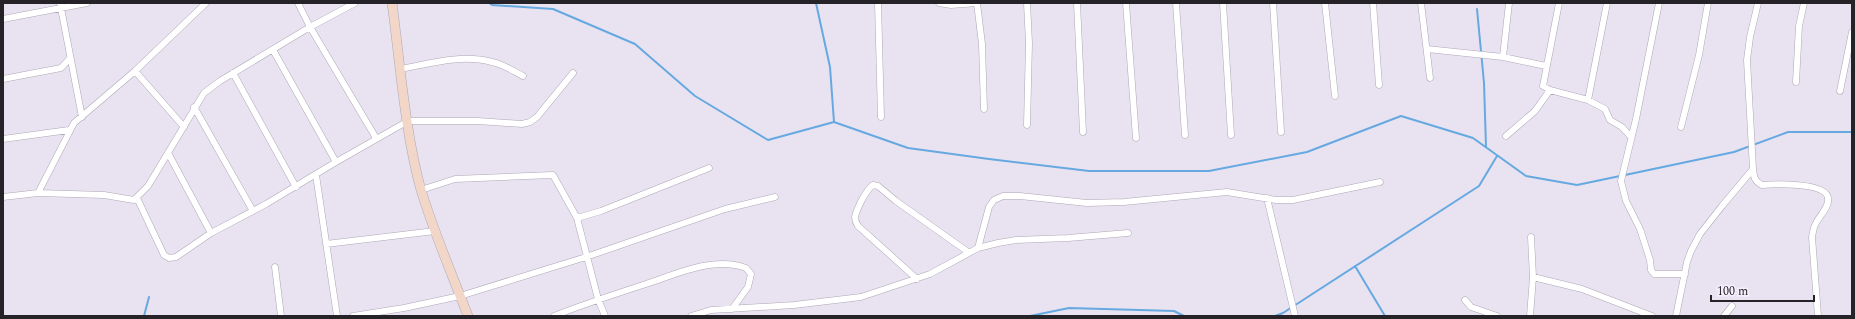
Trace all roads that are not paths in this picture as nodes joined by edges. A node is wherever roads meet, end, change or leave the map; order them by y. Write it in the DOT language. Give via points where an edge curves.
graph roads {
  1 [pos="87,3"];
  2 [pos="206,3"];
  3 [pos="298,3"];
  4 [pos="392,3"];
  5 [pos="878,3"];
  6 [pos="939,3"];
  7 [pos="976,3"];
  8 [pos="1027,3"];
  9 [pos="1077,3"];
  10 [pos="1126,3"];
  11 [pos="1176,3"];
  12 [pos="1223,3"];
  13 [pos="1273,3"];
  14 [pos="1325,3"];
  15 [pos="1373,3"];
  16 [pos="1421,3"];
  17 [pos="1509,3"];
  18 [pos="1558,3"];
  19 [pos="1607,3"];
  20 [pos="1659,3"];
  21 [pos="1708,3"];
  22 [pos="1758,3"];
  23 [pos="1804,3"];
  24 [pos="351,4"];
  25 [pos="60,5"];
  26 [pos="3,19"];
  27 [pos="310,27"];
  28 [pos="1852,32"];
  29 [pos="1427,49"];
  30 [pos="273,50"];
  31 [pos="1504,57"];
  32 [pos="70,58"];
  33 [pos="1546,66"];
  34 [pos="61,68"];
  35 [pos="401,69"];
  36 [pos="135,71"];
  37 [pos="233,73"];
  38 [pos="573,73"];
  39 [pos="73,76"];
  40 [pos="523,76"];
  41 [pos="3,78"];
  42 [pos="1430,78"];
  43 [pos="1796,82"];
  44 [pos="1379,85"];
  45 [pos="1550,90"];
  46 [pos="1840,91"];
  47 [pos="1335,96"];
  48 [pos="1588,100"];
  49 [pos="194,107"];
  50 [pos="984,109"];
  51 [pos="82,117"];
  52 [pos="882,117"];
  53 [pos="408,121"];
  54 [pos="1027,125"];
  55 [pos="184,127"];
  56 [pos="1681,127"];
  57 [pos="70,130"];
  58 [pos="1083,132"];
  59 [pos="1281,132"];
  60 [pos="1185,135"];
  61 [pos="1231,135"];
  62 [pos="1506,136"];
  63 [pos="1631,137"];
  64 [pos="376,138"];
  65 [pos="1136,138"];
  66 [pos="3,139"];
  67 [pos="168,153"];
  68 [pos="336,162"];
  69 [pos="709,168"];
  70 [pos="1753,170"];
  71 [pos="316,176"];
  72 [pos="1380,182"];
  73 [pos="296,186"];
  74 [pos="421,190"];
  75 [pos="38,193"];
  76 [pos="3,197"];
  77 [pos="775,197"];
  78 [pos="137,198"];
  79 [pos="1267,198"];
  80 [pos="253,211"];
  81 [pos="577,218"];
  82 [pos="435,231"];
  83 [pos="211,233"];
  84 [pos="1128,233"];
  85 [pos="1530,237"];
  86 [pos="326,244"];
  87 [pos="978,248"];
  88 [pos="968,252"];
  89 [pos="586,257"];
  90 [pos="275,267"];
  91 [pos="1685,274"];
  92 [pos="1533,277"];
  93 [pos="917,279"];
  94 [pos="460,296"];
  95 [pos="598,299"];
  96 [pos="1465,300"];
  97 [pos="1732,306"];
  98 [pos="732,309"];
  99 [pos="281,316"];
  100 [pos="337,316"];
  101 [pos="353,316"];
  102 [pos="468,316"];
  103 [pos="554,316"];
  104 [pos="605,316"];
  105 [pos="691,316"];
  106 [pos="1295,316"];
  107 [pos="1497,316"];
  108 [pos="1530,316"];
  109 [pos="1652,316"];
  110 [pos="1676,316"];
  111 [pos="1724,316"];
  112 [pos="1818,316"];
  1 -- 25 [label="street"];
  2 -- 36 [label="street"];
  3 -- 27 [label="street"];
  4 -- 35 [label="street"];
  5 -- 52 [label="street"];
  6 -- 7 [label="street"];
  7 -- 50 [label="street" via="982,44"];
  8 -- 54 [label="street"];
  9 -- 58 [label="street"];
  10 -- 65 [label="street"];
  11 -- 60 [label="street"];
  12 -- 61 [label="street"];
  13 -- 59 [label="street"];
  14 -- 47 [label="street"];
  15 -- 44 [label="street"];
  16 -- 29 [label="street"];
  17 -- 31 [label="street"];
  18 -- 33 [label="street"];
  19 -- 48 [label="street"];
  20 -- 63 [label="street"];
  21 -- 56 [label="street" via="1699,55"];
  22 -- 70 [label="street" via="1747,60"];
  23 -- 43 [label="street" via="1798,41"];
  24 -- 27 [label="street"];
  25 -- 26 [label="street"];
  25 -- 32 [label="street"];
  27 -- 30 [label="street"];
  27 -- 64 [label="street"];
  28 -- 46 [label="street"];
  29 -- 31 [label="street"];
  29 -- 42 [label="street"];
  30 -- 37 [label="street"];
  30 -- 68 [label="street"];
  31 -- 33 [label="street"];
  32 -- 34 [label="street"];
  32 -- 39 [label="street"];
  33 -- 45 [label="street" via="1543,86"];
  34 -- 39 [label="street"];
  34 -- 41 [label="street"];
  35 -- 40 [label="street" via="446,59 469,58 493,62"];
  35 -- 53 [label="street"];
  36 -- 51 [label="street"];
  36 -- 55 [label="street"];
  37 -- 49 [label="street" via="204,92"];
  37 -- 73 [label="street"];
  38 -- 53 [label="street" via="530,122 522,124"];
  39 -- 51 [label="street"];
  45 -- 48 [label="street"];
  45 -- 62 [label="street" via="1535,111"];
  48 -- 63 [label="street" via="1605,109 1610,120 1622,127"];
  49 -- 55 [label="street"];
  49 -- 80 [label="street"];
  51 -- 57 [label="street"];
  53 -- 64 [label="street"];
  53 -- 74 [label="street"];
  55 -- 67 [label="street"];
  57 -- 66 [label="street"];
  57 -- 75 [label="street"];
  63 -- 91 [label="street" via="1621,181 1626,201 1640,230 1651,270 1654,274"];
  64 -- 68 [label="street"];
  67 -- 78 [label="street" via="148,186"];
  67 -- 83 [label="street"];
  68 -- 71 [label="street"];
  69 -- 81 [label="street"];
  70 -- 91 [label="street" via="1700,234 1691,251"];
  70 -- 112 [label="street" via="1754,178 1762,184 1800,185 1818,190 1828,197 1828,203 1812,237"];
  71 -- 73 [label="street"];
  71 -- 86 [label="street"];
  72 -- 79 [label="street" via="1293,200"];
  73 -- 80 [label="street"];
  74 -- 81 [label="street" via="455,179 553,175"];
  74 -- 82 [label="street"];
  75 -- 76 [label="street"];
  75 -- 78 [label="street" via="104,195 127,200"];
  77 -- 89 [label="street" via="725,209"];
  78 -- 83 [label="street" via="164,255 169,258 176,257"];
  79 -- 87 [label="street" via="1227,192 1087,203 1003,196 994,200 989,207"];
  79 -- 106 [label="street"];
  80 -- 83 [label="street"];
  81 -- 89 [label="street"];
  82 -- 86 [label="street"];
  82 -- 94 [label="street"];
  84 -- 87 [label="street" via="1016,240"];
  85 -- 92 [label="street"];
  86 -- 100 [label="street"];
  87 -- 88 [label="street"];
  88 -- 93 [label="street"];
  88 -- 93 [label="street" via="878,186 873,185 855,216 855,221"];
  89 -- 94 [label="street"];
  89 -- 95 [label="street"];
  90 -- 99 [label="street"];
  91 -- 110 [label="street"];
  92 -- 108 [label="street"];
  92 -- 109 [label="street" via="1582,289"];
  93 -- 98 [label="street" via="861,297"];
  94 -- 101 [label="street"];
  94 -- 102 [label="street"];
  95 -- 98 [label="street" via="692,268 727,264 746,268 751,274 748,287"];
  95 -- 103 [label="street"];
  95 -- 104 [label="street"];
  96 -- 107 [label="street" via="1471,307"];
  97 -- 111 [label="street"];
  98 -- 105 [label="street" via="711,310"];
}
